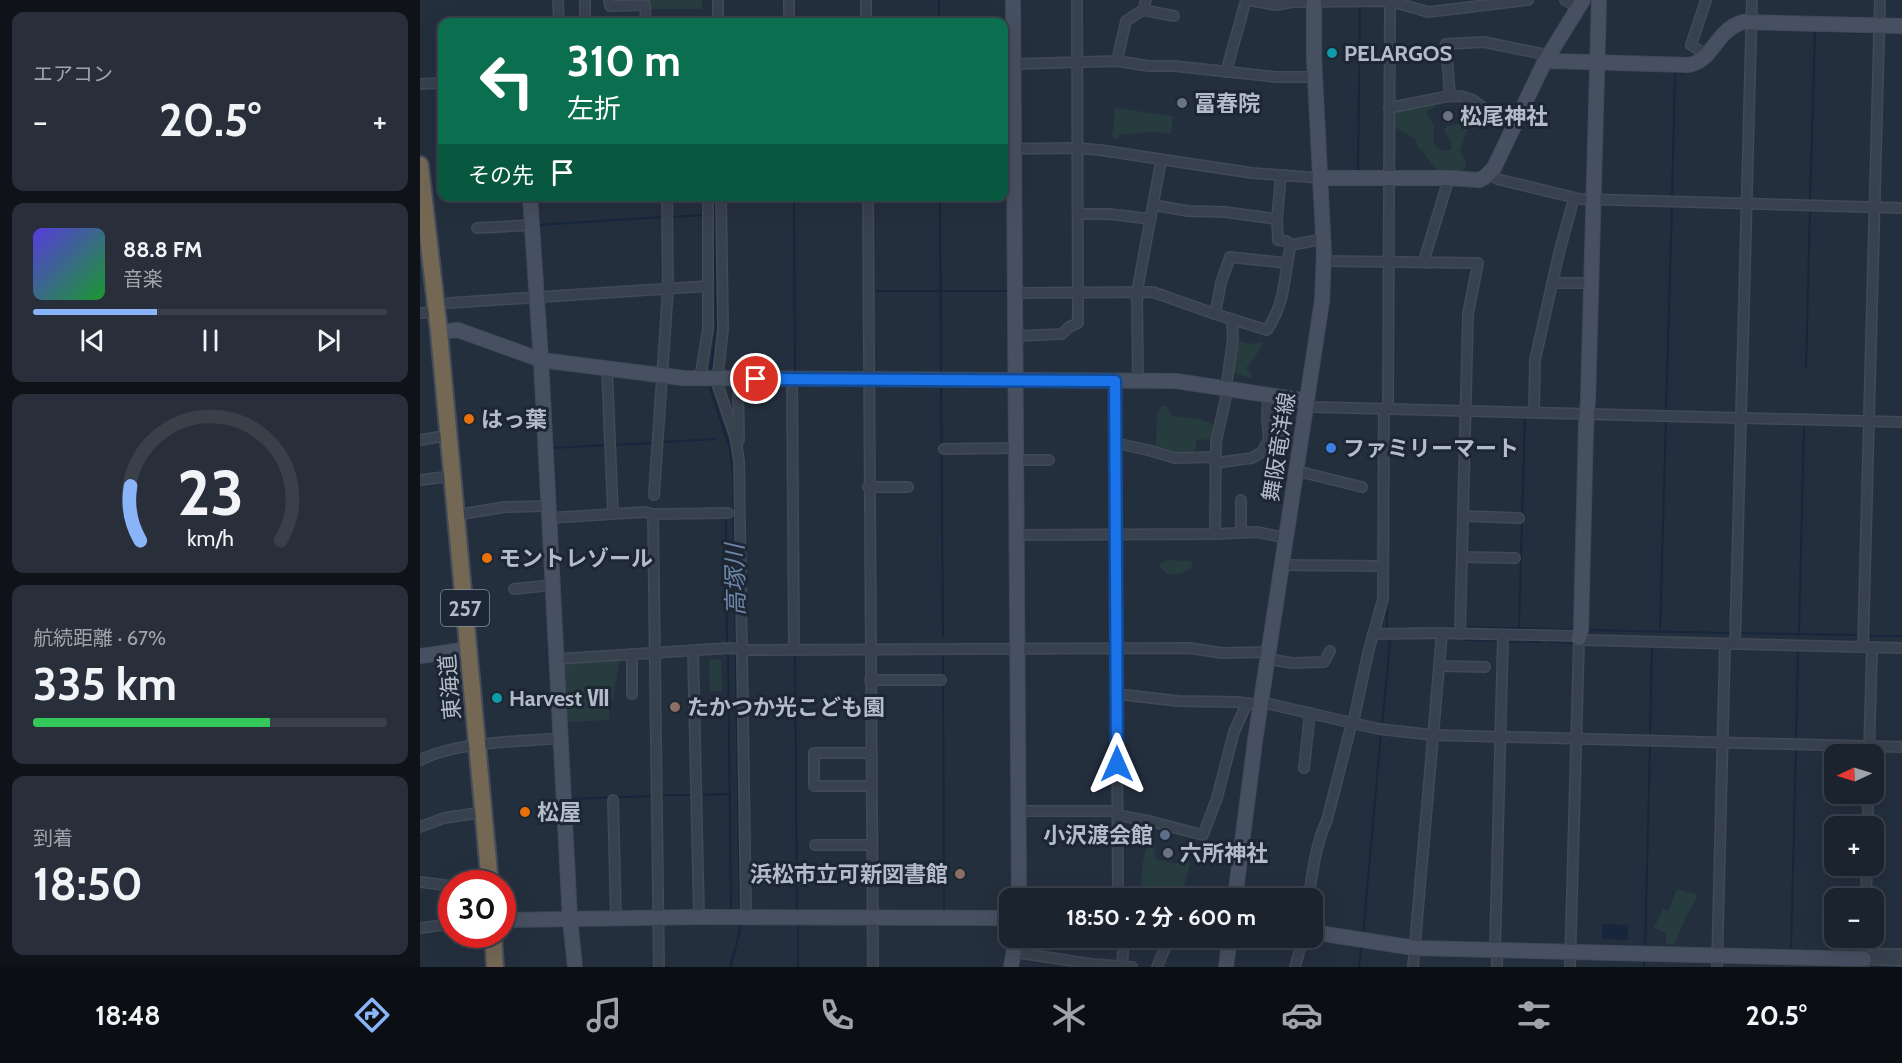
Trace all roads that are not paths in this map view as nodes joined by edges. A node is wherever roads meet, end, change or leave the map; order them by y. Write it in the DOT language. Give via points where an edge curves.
graph roads {
  1 [pos="558,0"];
  2 [pos="585,0"];
  3 [pos="609,0"];
  4 [pos="718,0"];
  5 [pos="789,0"];
  6 [pos="866,0"];
  7 [pos="1013,0"];
  8 [pos="1077,0"];
  9 [pos="1146,0"];
  10 [pos="1247,0"];
  11 [pos="1528,0"];
  12 [pos="1565,0"];
  13 [pos="1599,0"];
  14 [pos="1706,0"];
  15 [pos="1752,0"];
  16 [pos="1880,0"];
  17 [pos="1314,1"];
  18 [pos="1390,1"];
  19 [pos="1480,2"];
  20 [pos="1581,4"];
  21 [pos="1143,10"];
  22 [pos="1174,16"];
  23 [pos="559,18"];
  24 [pos="585,18"];
  25 [pos="646,18"];
  26 [pos="718,18"];
  27 [pos="789,18"];
  28 [pos="866,18"];
  29 [pos="1751,22"];
  30 [pos="1879,25"];
  31 [pos="1902,26"];
  32 [pos="1707,55"];
  33 [pos="1547,58"];
  34 [pos="1117,61"];
  35 [pos="1077,62"];
  36 [pos="1598,62"];
  37 [pos="1014,64"];
  38 [pos="1226,72"];
  39 [pos="1315,77"];
  40 [pos="438,83"];
  41 [pos="420,84"];
  42 [pos="1450,96"];
  43 [pos="1389,108"];
  44 [pos="1009,109"];
  45 [pos="1515,126"];
  46 [pos="1077,148"];
  47 [pos="1009,149"];
  48 [pos="1161,161"];
  49 [pos="420,165"];
  50 [pos="1490,173"];
  51 [pos="1281,175"];
  52 [pos="1320,178"];
  53 [pos="1389,178"];
  54 [pos="1449,178"];
  55 [pos="1574,198"];
  56 [pos="1594,200"];
  57 [pos="530,201"];
  58 [pos="667,201"];
  59 [pos="708,201"];
  60 [pos="721,201"];
  61 [pos="868,201"];
  62 [pos="1746,204"];
  63 [pos="1153,205"];
  64 [pos="1875,207"];
  65 [pos="1902,208"];
  66 [pos="1078,214"];
  67 [pos="1151,219"];
  68 [pos="1277,219"];
  69 [pos="532,225"];
  70 [pos="477,228"];
  71 [pos="1323,239"];
  72 [pos="1291,244"];
  73 [pos="1324,261"];
  74 [pos="1388,262"];
  75 [pos="1286,263"];
  76 [pos="1425,263"];
  77 [pos="426,267"];
  78 [pos="1552,283"];
  79 [pos="1592,283"];
  80 [pos="708,286"];
  81 [pos="668,289"];
  82 [pos="1078,292"];
  83 [pos="1137,292"];
  84 [pos="1015,293"];
  85 [pos="537,297"];
  86 [pos="435,309"];
  87 [pos="1215,314"];
  88 [pos="1232,319"];
  89 [pos="439,332"];
  90 [pos="1015,336"];
  91 [pos="541,360"];
  92 [pos="607,369"];
  93 [pos="662,376"];
  94 [pos="709,379"];
  95 [pos="738,379"];
  96 [pos="792,379"];
  97 [pos="868,379"];
  98 [pos="1016,380"];
  99 [pos="1115,381"];
  100 [pos="1138,381"];
  101 [pos="1227,388"];
  102 [pos="1268,395"];
  103 [pos="1307,404"];
  104 [pos="1386,408"];
  105 [pos="1466,410"];
  106 [pos="1534,412"];
  107 [pos="1587,413"];
  108 [pos="1741,417"];
  109 [pos="1869,421"];
  110 [pos="1902,422"];
  111 [pos="449,435"];
  112 [pos="1269,439"];
  113 [pos="420,440"];
  114 [pos="1115,442"];
  115 [pos="1301,442"];
  116 [pos="738,448"];
  117 [pos="944,448"];
  118 [pos="1016,454"];
  119 [pos="1049,460"];
  120 [pos="1215,460"];
  121 [pos="1297,471"];
  122 [pos="452,476"];
  123 [pos="420,480"];
  124 [pos="868,487"];
  125 [pos="908,487"];
  126 [pos="1362,487"];
  127 [pos="654,495"];
  128 [pos="1241,500"];
  129 [pos="549,512"];
  130 [pos="728,513"];
  131 [pos="613,514"];
  132 [pos="653,514"];
  133 [pos="456,515"];
  134 [pos="1463,516"];
  135 [pos="1519,518"];
  136 [pos="1241,532"];
  137 [pos="1116,534"];
  138 [pos="1215,534"];
  139 [pos="1017,535"];
  140 [pos="1286,538"];
  141 [pos="1462,557"];
  142 [pos="1515,558"];
  143 [pos="1282,565"];
  144 [pos="1383,566"];
  145 [pos="553,585"];
  146 [pos="514,589"];
  147 [pos="1442,633"];
  148 [pos="1460,633"];
  149 [pos="1373,634"];
  150 [pos="1503,635"];
  151 [pos="1579,638"];
  152 [pos="1730,644"];
  153 [pos="738,648"];
  154 [pos="1867,648"];
  155 [pos="1902,648"];
  156 [pos="469,649"];
  157 [pos="870,649"];
  158 [pos="1017,649"];
  159 [pos="1116,649"];
  160 [pos="693,650"];
  161 [pos="794,650"];
  162 [pos="1330,651"];
  163 [pos="654,652"];
  164 [pos="632,654"];
  165 [pos="1268,655"];
  166 [pos="420,656"];
  167 [pos="557,659"];
  168 [pos="1439,666"];
  169 [pos="1485,667"];
  170 [pos="870,680"];
  171 [pos="940,680"];
  172 [pos="633,694"];
  173 [pos="1117,694"];
  174 [pos="1256,704"];
  175 [pos="1310,713"];
  176 [pos="1352,723"];
  177 [pos="1433,735"];
  178 [pos="1500,736"];
  179 [pos="561,738"];
  180 [pos="1575,738"];
  181 [pos="1723,742"];
  182 [pos="1870,744"];
  183 [pos="478,746"];
  184 [pos="1824,747"];
  185 [pos="1902,747"];
  186 [pos="1884,749"];
  187 [pos="870,753"];
  188 [pos="420,760"];
  189 [pos="1304,768"];
  190 [pos="871,786"];
  191 [pos="614,800"];
  192 [pos="1018,811"];
  193 [pos="484,812"];
  194 [pos="1117,813"];
  195 [pos="420,827"];
  196 [pos="814,845"];
  197 [pos="871,845"];
  198 [pos="489,870"];
  199 [pos="420,882"];
  200 [pos="438,884"];
  201 [pos="1019,888"];
  202 [pos="1118,888"];
  203 [pos="1236,888"];
  204 [pos="1311,888"];
  205 [pos="699,917"];
  206 [pos="742,917"];
  207 [pos="616,918"];
  208 [pos="658,918"];
  209 [pos="872,918"];
  210 [pos="999,918"];
  211 [pos="570,919"];
  212 [pos="516,920"];
  213 [pos="438,926"];
  214 [pos="420,928"];
  215 [pos="1323,934"];
  216 [pos="494,948"];
  217 [pos="1014,948"];
  218 [pos="1027,948"];
  219 [pos="1123,948"];
  220 [pos="1165,948"];
  221 [pos="1229,948"];
  222 [pos="1300,948"];
  223 [pos="1414,948"];
  224 [pos="1865,948"];
  225 [pos="1496,950"];
  226 [pos="1570,951"];
  227 [pos="1902,954"];
  228 [pos="1717,961"];
  229 [pos="1902,961"];
  230 [pos="1864,963"];
  231 [pos="1122,966"];
  232 [pos="495,967"];
  233 [pos="575,967"];
  234 [pos="659,967"];
  235 [pos="873,967"];
  236 [pos="1011,967"];
  237 [pos="1132,967"];
  238 [pos="1157,967"];
  239 [pos="1226,967"];
  240 [pos="1295,967"];
  241 [pos="1413,967"];
  242 [pos="1497,967"];
  243 [pos="1570,967"];
  244 [pos="1876,967"];
  1 -- 23 [label="street"];
  2 -- 24 [label="street"];
  3 -- 25 [label="street" via="610,6 645,5"];
  4 -- 26 [label="street"];
  5 -- 27 [label="street"];
  6 -- 28 [label="street"];
  7 -- 37 [label="street"];
  8 -- 35 [label="street"];
  9 -- 21 [label="street"];
  10 -- 17 [label="street" via="1276,5"];
  10 -- 38 [label="street"];
  11 -- 19 [label="street"];
  12 -- 20 [label="street"];
  13 -- 36 [label="street"];
  14 -- 32 [label="street" via="1691,45"];
  15 -- 29 [label="street"];
  16 -- 30 [label="street"];
  17 -- 18 [label="street"];
  17 -- 39 [label="street, 舞阪竜洋線"];
  18 -- 19 [label="street" via="1428,12"];
  18 -- 43 [label="street"];
  20 -- 33 [label="street"];
  21 -- 22 [label="street"];
  21 -- 34 [label="street" via="1126,21"];
  29 -- 30 [label="street"];
  29 -- 32 [label="street" via="1728,28"];
  29 -- 62 [label="street"];
  30 -- 31 [label="street"];
  30 -- 64 [label="street"];
  32 -- 36 [label="street" via="1688,65"];
  33 -- 36 [label="street"];
  33 -- 42 [label="street" via="1484,42 1446,44"];
  33 -- 45 [label="street"];
  34 -- 35 [label="street"];
  34 -- 38 [label="street"];
  35 -- 37 [label="street"];
  35 -- 46 [label="street"];
  36 -- 56 [label="street"];
  37 -- 44 [label="street"];
  38 -- 39 [label="street"];
  39 -- 52 [label="street, 舞阪竜洋線"];
  40 -- 41 [label="street"];
  42 -- 43 [label="street"];
  42 -- 45 [label="street" via="1470,98 1493,116"];
  43 -- 53 [label="street"];
  44 -- 47 [label="street"];
  45 -- 50 [label="street"];
  46 -- 47 [label="street"];
  46 -- 48 [label="street"];
  46 -- 66 [label="street"];
  47 -- 84 [label="street"];
  48 -- 51 [label="street"];
  48 -- 63 [label="street"];
  49 -- 77 [label="highway, 東海道 / 257"];
  50 -- 54 [label="street" via="1479,180"];
  50 -- 55 [label="street" via="1497,179"];
  51 -- 52 [label="street"];
  51 -- 68 [label="street"];
  52 -- 53 [label="street"];
  52 -- 71 [label="street, 舞阪竜洋線"];
  53 -- 54 [label="street"];
  53 -- 74 [label="street"];
  54 -- 76 [label="street"];
  55 -- 56 [label="street"];
  55 -- 78 [label="street"];
  56 -- 62 [label="street"];
  56 -- 79 [label="street"];
  57 -- 69 [label="street"];
  58 -- 81 [label="street"];
  59 -- 80 [label="street"];
  60 -- 94 [label="street" via="723,329"];
  61 -- 97 [label="street"];
  62 -- 64 [label="street"];
  62 -- 108 [label="street"];
  63 -- 67 [label="street"];
  63 -- 68 [label="street"];
  64 -- 65 [label="street"];
  64 -- 109 [label="street"];
  66 -- 67 [label="street"];
  66 -- 82 [label="street"];
  67 -- 83 [label="street"];
  68 -- 72 [label="street" via="1278,240"];
  69 -- 70 [label="street"];
  69 -- 85 [label="street"];
  71 -- 72 [label="street"];
  71 -- 73 [label="street, 舞阪竜洋線"];
  72 -- 75 [label="street"];
  73 -- 74 [label="street"];
  73 -- 103 [label="street, 舞阪竜洋線" via="1323,301"];
  74 -- 76 [label="street"];
  74 -- 104 [label="street"];
  75 -- 87 [label="street" via="1230,257"];
  75 -- 88 [label="street" via="1283,295 1267,330"];
  76 -- 105 [label="street" via="1478,263 1468,314"];
  77 -- 86 [label="highway, 東海道 / 257"];
  78 -- 79 [label="street"];
  78 -- 106 [label="street" via="1535,360"];
  79 -- 107 [label="street"];
  80 -- 81 [label="street"];
  80 -- 94 [label="street"];
  81 -- 85 [label="street"];
  81 -- 93 [label="street"];
  82 -- 83 [label="street"];
  82 -- 84 [label="street"];
  82 -- 90 [label="street" via="1078,322 1062,334"];
  83 -- 87 [label="street" via="1161,294"];
  83 -- 100 [label="street"];
  84 -- 90 [label="street"];
  85 -- 86 [label="street"];
  85 -- 91 [label="street"];
  86 -- 89 [label="highway, 東海道 / 257"];
  87 -- 88 [label="street"];
  88 -- 101 [label="street"];
  89 -- 91 [label="street" via="458,330"];
  89 -- 111 [label="highway, 東海道 / 257"];
  90 -- 98 [label="street"];
  91 -- 92 [label="street"];
  91 -- 129 [label="street"];
  92 -- 93 [label="street"];
  92 -- 131 [label="street"];
  93 -- 94 [label="street"];
  93 -- 127 [label="street"];
  94 -- 95 [label="street"];
  94 -- 116 [label="street" via="718,387"];
  95 -- 96 [label="street"];
  95 -- 116 [label="street"];
  96 -- 97 [label="street"];
  96 -- 161 [label="street"];
  97 -- 98 [label="street"];
  97 -- 124 [label="street"];
  98 -- 99 [label="street"];
  98 -- 118 [label="street"];
  99 -- 100 [label="street"];
  99 -- 114 [label="street"];
  100 -- 101 [label="street"];
  101 -- 102 [label="street"];
  101 -- 120 [label="street"];
  102 -- 103 [label="street"];
  102 -- 112 [label="street"];
  103 -- 104 [label="street"];
  103 -- 115 [label="street, 舞阪竜洋線"];
  104 -- 105 [label="street"];
  104 -- 144 [label="street"];
  105 -- 106 [label="street"];
  105 -- 134 [label="street"];
  106 -- 107 [label="street"];
  107 -- 108 [label="street"];
  107 -- 151 [label="street"];
  108 -- 109 [label="street"];
  108 -- 152 [label="street"];
  109 -- 110 [label="street"];
  109 -- 154 [label="street"];
  111 -- 113 [label="street"];
  111 -- 122 [label="highway, 東海道 / 257"];
  112 -- 115 [label="street"];
  112 -- 120 [label="street" via="1262,452 1252,458"];
  114 -- 120 [label="street" via="1175,458"];
  114 -- 137 [label="street"];
  115 -- 121 [label="street, 舞阪竜洋線"];
  116 -- 153 [label="street"];
  117 -- 118 [label="street"];
  118 -- 119 [label="street"];
  118 -- 139 [label="street"];
  120 -- 138 [label="street"];
  121 -- 126 [label="street"];
  121 -- 140 [label="street, 舞阪竜洋線"];
  122 -- 123 [label="street"];
  122 -- 133 [label="highway, 東海道 / 257"];
  124 -- 125 [label="street"];
  124 -- 157 [label="street"];
  128 -- 136 [label="street"];
  129 -- 131 [label="street"];
  129 -- 133 [label="street" via="505,507"];
  129 -- 145 [label="street"];
  130 -- 132 [label="street"];
  131 -- 132 [label="street"];
  132 -- 163 [label="street"];
  133 -- 156 [label="highway, 東海道 / 257"];
  134 -- 135 [label="street"];
  134 -- 141 [label="street"];
  136 -- 138 [label="street"];
  136 -- 140 [label="street"];
  137 -- 138 [label="street"];
  137 -- 139 [label="street"];
  137 -- 159 [label="street"];
  139 -- 158 [label="street"];
  140 -- 143 [label="street, 舞阪竜洋線"];
  141 -- 142 [label="street"];
  141 -- 148 [label="street"];
  143 -- 144 [label="street"];
  143 -- 165 [label="street, 舞阪竜洋線"];
  144 -- 149 [label="street" via="1383,599"];
  145 -- 146 [label="street"];
  145 -- 167 [label="street"];
  147 -- 148 [label="street"];
  147 -- 149 [label="street"];
  147 -- 168 [label="street"];
  148 -- 150 [label="street"];
  149 -- 176 [label="street"];
  150 -- 151 [label="street"];
  150 -- 178 [label="street"];
  151 -- 152 [label="street"];
  151 -- 180 [label="street"];
  152 -- 154 [label="street"];
  152 -- 181 [label="street"];
  153 -- 160 [label="street"];
  153 -- 161 [label="street"];
  153 -- 206 [label="street"];
  154 -- 155 [label="street"];
  154 -- 182 [label="street"];
  156 -- 166 [label="street"];
  156 -- 183 [label="highway, 東海道 / 257"];
  157 -- 158 [label="street"];
  157 -- 161 [label="street"];
  157 -- 170 [label="street"];
  158 -- 159 [label="street"];
  158 -- 192 [label="street"];
  159 -- 165 [label="street" via="1189,648"];
  159 -- 173 [label="street"];
  160 -- 163 [label="street"];
  160 -- 205 [label="street"];
  162 -- 165 [label="street" via="1324,662 1292,663"];
  163 -- 164 [label="street"];
  163 -- 208 [label="street"];
  164 -- 167 [label="street"];
  164 -- 172 [label="street"];
  165 -- 174 [label="street, 舞阪竜洋線"];
  167 -- 179 [label="street"];
  168 -- 169 [label="street"];
  168 -- 177 [label="street"];
  170 -- 171 [label="street"];
  170 -- 187 [label="street"];
  173 -- 174 [label="street"];
  173 -- 194 [label="street"];
  174 -- 175 [label="street"];
  174 -- 194 [label="street" via="1234,732 1203,835"];
  174 -- 203 [label="street, 舞阪竜洋線"];
  175 -- 176 [label="street"];
  175 -- 189 [label="street"];
  176 -- 177 [label="street"];
  176 -- 204 [label="street" via="1316,853"];
  177 -- 178 [label="street"];
  177 -- 223 [label="street"];
  178 -- 180 [label="street"];
  178 -- 225 [label="street"];
  179 -- 183 [label="street"];
  179 -- 211 [label="street"];
  180 -- 181 [label="street"];
  180 -- 226 [label="street"];
  181 -- 184 [label="street"];
  181 -- 228 [label="street"];
  183 -- 188 [label="street" via="440,752"];
  183 -- 193 [label="highway, 東海道 / 257"];
  185 -- 186 [label="street"];
  187 -- 190 [label="street"];
  187 -- 190 [label="street" via="814,753 814,786"];
  190 -- 197 [label="street"];
  191 -- 207 [label="street"];
  192 -- 194 [label="street"];
  192 -- 201 [label="street"];
  193 -- 195 [label="street" via="440,819"];
  193 -- 198 [label="highway, 東海道 / 257"];
  194 -- 202 [label="street"];
  196 -- 197 [label="street"];
  197 -- 209 [label="street"];
  199 -- 200 [label="street"];
  205 -- 206 [label="street"];
  205 -- 208 [label="street"];
  206 -- 209 [label="street"];
  207 -- 208 [label="street"];
  207 -- 211 [label="street"];
  208 -- 234 [label="street"];
  209 -- 210 [label="street"];
  209 -- 235 [label="street"];
  211 -- 212 [label="street"];
  211 -- 233 [label="street"];
  213 -- 214 [label="street"];
  215 -- 223 [label="street"];
  216 -- 232 [label="highway"];
  217 -- 236 [label="street"];
  218 -- 231 [label="street" via="1091,964"];
  219 -- 231 [label="street"];
  220 -- 238 [label="street"];
  221 -- 239 [label="street"];
  222 -- 240 [label="street"];
  223 -- 225 [label="street"];
  223 -- 241 [label="street"];
  224 -- 230 [label="street"];
  225 -- 226 [label="street"];
  225 -- 242 [label="street"];
  226 -- 228 [label="street"];
  226 -- 243 [label="street"];
  227 -- 230 [label="street" via="1878,954"];
  228 -- 230 [label="street"];
  229 -- 230 [label="street"];
  230 -- 244 [label="street"];
  231 -- 237 [label="street"];
}
